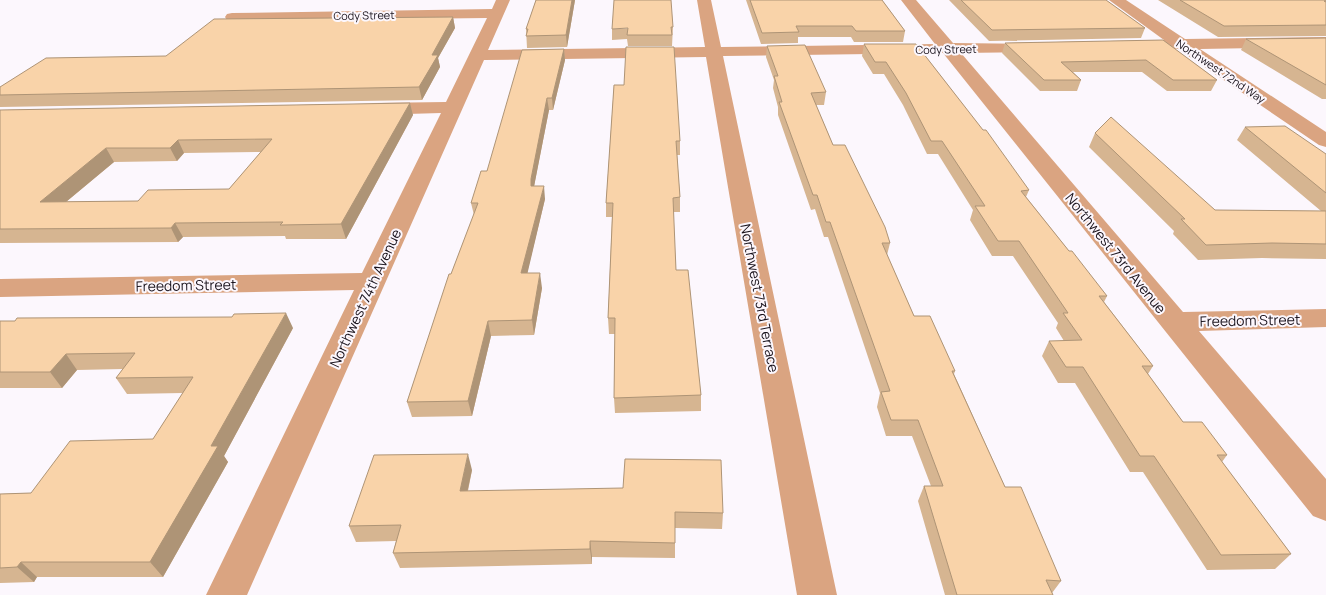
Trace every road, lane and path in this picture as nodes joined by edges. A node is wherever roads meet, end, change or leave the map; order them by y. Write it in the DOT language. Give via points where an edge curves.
graph roads {
  1 [pos="704,0"];
  2 [pos="908,0"];
  3 [pos="1116,0"];
  4 [pos="500,7"];
  5 [pos="232,17"];
  6 [pos="1326,42"];
  7 [pos="1181,44"];
  8 [pos="1113,45"];
  9 [pos="1055,47"];
  10 [pos="949,49"];
  11 [pos="714,52"];
  12 [pos="477,55"];
  13 [pos="454,107"];
  14 [pos="356,109"];
  15 [pos="1326,141"];
  16 [pos="372,281"];
  17 [pos="0,288"];
  18 [pos="1326,318"];
  19 [pos="1174,322"];
  20 [pos="1326,505"];
  21 [pos="226,595"];
  22 [pos="817,595"];
  1 -- 11 [label="street, Northwest 73rd Terrace"];
  2 -- 10 [label="street, Northwest 73rd Avenue"];
  3 -- 7 [label="street, Northwest 72nd Way"];
  4 -- 5 [label="street, Cody Street"];
  4 -- 12 [label="street, Northwest 74th Avenue"];
  6 -- 7 [label="street"];
  7 -- 8 [label="street"];
  7 -- 15 [label="street, Northwest 72nd Way"];
  9 -- 10 [label="street, Cody Street"];
  10 -- 11 [label="street, Cody Street"];
  10 -- 19 [label="street, Northwest 73rd Avenue"];
  11 -- 12 [label="street, Cody Street"];
  11 -- 22 [label="street, Northwest 73rd Terrace"];
  12 -- 13 [label="street, Northwest 74th Avenue"];
  13 -- 14 [label="street"];
  13 -- 16 [label="street, Northwest 74th Avenue"];
  16 -- 17 [label="street, Freedom Street"];
  16 -- 21 [label="street, Northwest 74th Avenue"];
  18 -- 19 [label="street, Freedom Street"];
  19 -- 20 [label="street, Northwest 73rd Avenue"];
}
